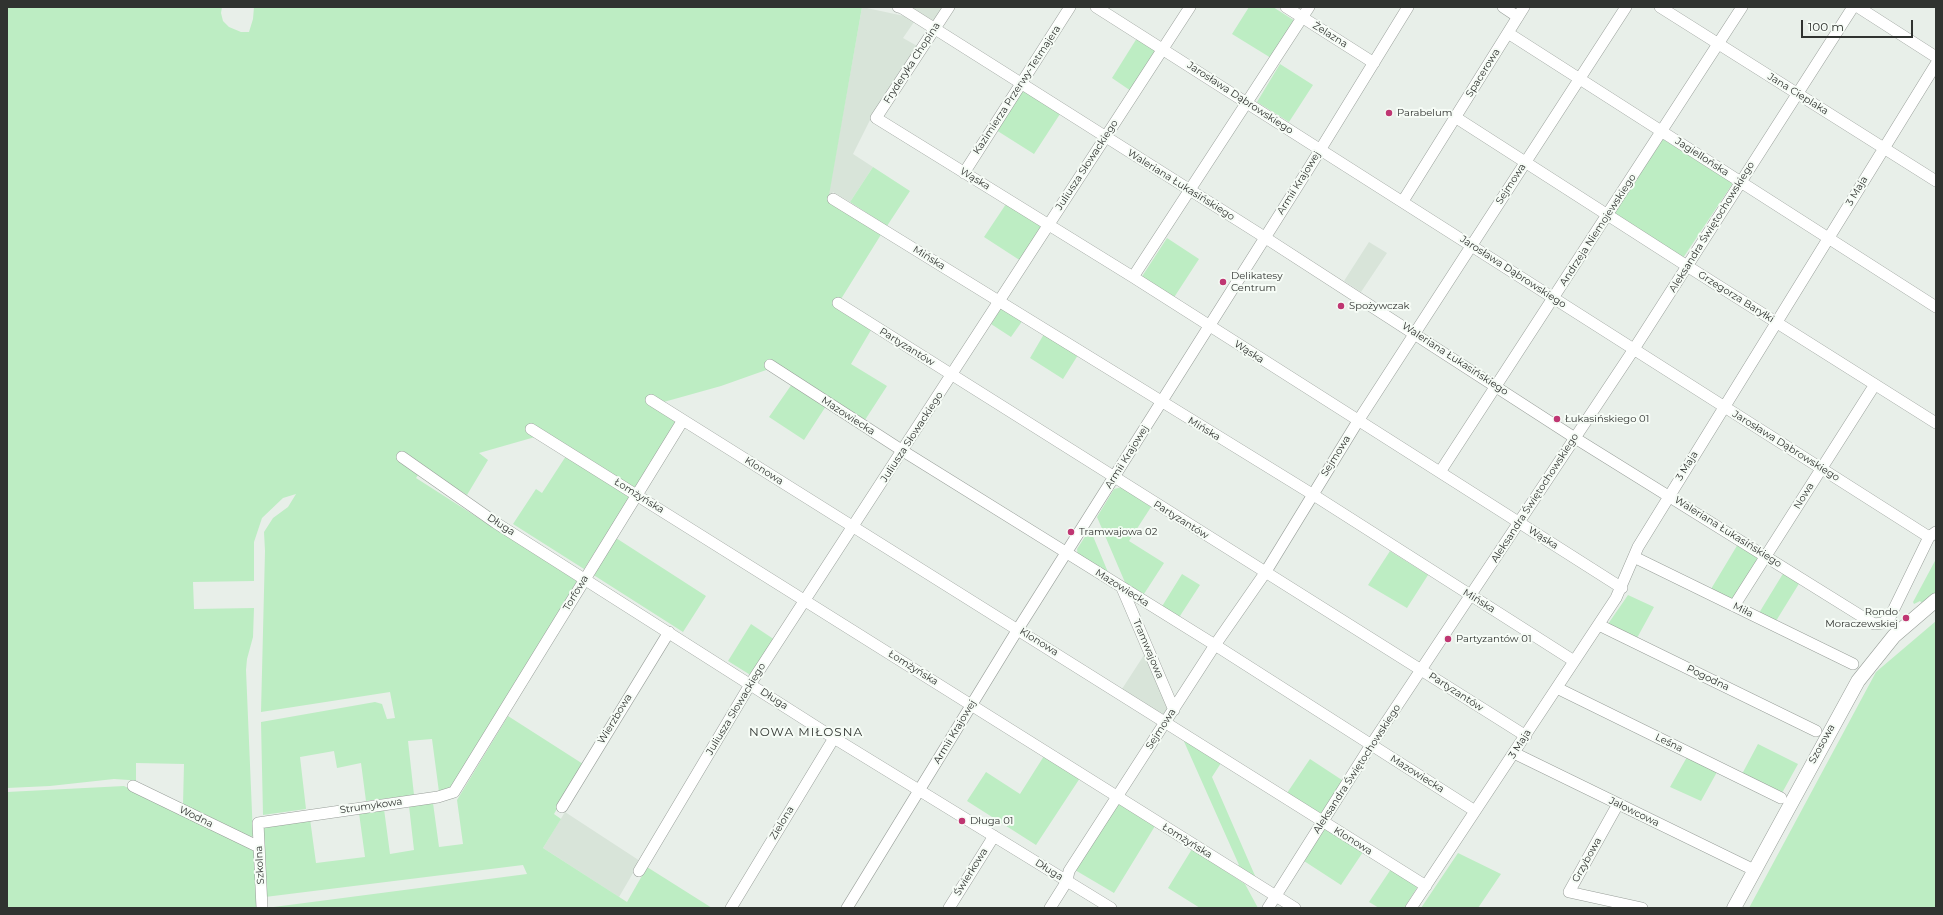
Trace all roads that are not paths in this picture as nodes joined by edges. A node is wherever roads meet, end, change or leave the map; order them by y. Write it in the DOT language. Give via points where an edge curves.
graph roads {
  1 [pos="898,7"];
  2 [pos="949,7"];
  3 [pos="1070,7"];
  4 [pos="1096,7"];
  5 [pos="1190,7"];
  6 [pos="1286,7"];
  7 [pos="1309,7"];
  8 [pos="1408,7"];
  9 [pos="1503,7"];
  10 [pos="1626,7"];
  11 [pos="1660,7"];
  12 [pos="1742,7"];
  13 [pos="1853,7"];
  14 [pos="1858,7"];
  15 [pos="1521,12"];
  16 [pos="1302,17"];
  17 [pos="935,29"];
  18 [pos="1508,33"];
  19 [pos="1719,44"];
  20 [pos="1163,49"];
  21 [pos="1936,57"];
  22 [pos="1374,62"];
  23 [pos="1936,64"];
  24 [pos="1579,78"];
  25 [pos="1021,84"];
  26 [pos="1797,93"];
  27 [pos="1247,103"];
  28 [pos="1455,117"];
  29 [pos="876,118"];
  30 [pos="1661,130"];
  31 [pos="1105,138"];
  32 [pos="1883,147"];
  33 [pos="1321,149"];
  34 [pos="1525,162"];
  35 [pos="964,173"];
  36 [pos="1936,181"];
  37 [pos="1740,182"];
  38 [pos="1190,191"];
  39 [pos="833,199"];
  40 [pos="1404,201"];
  41 [pos="1608,215"];
  42 [pos="1048,224"];
  43 [pos="1265,238"];
  44 [pos="1829,239"];
  45 [pos="1471,245"];
  46 [pos="1687,266"];
  47 [pos="1133,277"];
  48 [pos="1554,298"];
  49 [pos="999,300"];
  50 [pos="838,303"];
  51 [pos="1936,307"];
  52 [pos="1777,322"];
  53 [pos="1209,326"];
  54 [pos="1415,334"];
  55 [pos="1634,349"];
  56 [pos="770,365"];
  57 [pos="952,375"];
  58 [pos="1497,386"];
  59 [pos="1874,386"];
  60 [pos="651,400"];
  61 [pos="1161,402"];
  62 [pos="1724,406"];
  63 [pos="683,420"];
  64 [pos="1358,421"];
  65 [pos="1936,423"];
  66 [pos="531,429"];
  67 [pos="1575,438"];
  68 [pos="903,451"];
  69 [pos="402,457"];
  70 [pos="1821,468"];
  71 [pos="1440,472"];
  72 [pos="1114,478"];
  73 [pos="637,494"];
  74 [pos="1312,494"];
  75 [pos="1669,495"];
  76 [pos="1519,523"];
  77 [pos="854,527"];
  78 [pos="1933,534"];
  79 [pos="1066,553"];
  80 [pos="1767,556"];
  81 [pos="1634,557"];
  82 [pos="1265,573"];
  83 [pos="584,579"];
  84 [pos="1122,588"];
  85 [pos="1622,588"];
  86 [pos="1470,596"];
  87 [pos="1936,600"];
  88 [pos="805,601"];
  89 [pos="1734,606"];
  90 [pos="1599,625"];
  91 [pos="1018,629"];
  92 [pos="669,632"];
  93 [pos="1215,646"];
  94 [pos="1574,661"];
  95 [pos="1853,664"];
  96 [pos="1422,669"];
  97 [pos="751,684"];
  98 [pos="1557,688"];
  99 [pos="972,705"];
  100 [pos="1174,710"];
  101 [pos="1166,721"];
  102 [pos="1816,731"];
  103 [pos="1526,736"];
  104 [pos="834,738"];
  105 [pos="1371,745"];
  106 [pos="1514,753"];
  107 [pos="471,769"];
  108 [pos="133,786"];
  109 [pos="919,789"];
  110 [pos="1118,798"];
  111 [pos="1781,798"];
  112 [pos="1618,804"];
  113 [pos="562,807"];
  114 [pos="1475,811"];
  115 [pos="1323,822"];
  116 [pos="258,823"];
  117 [pos="994,836"];
  118 [pos="259,847"];
  119 [pos="1754,870"];
  120 [pos="640,871"];
  121 [pos="1067,881"];
  122 [pos="1426,886"];
  123 [pos="1275,896"];
  124 [pos="262,908"];
  125 [pos="731,908"];
  126 [pos="847,908"];
  127 [pos="949,908"];
  128 [pos="1050,908"];
  129 [pos="1111,908"];
  130 [pos="1268,908"];
  131 [pos="1295,908"];
  132 [pos="1412,908"];
  133 [pos="1642,908"];
  134 [pos="1734,908"];
  1 -- 17 [label="street, Waleriana Łukasińskiego"];
  2 -- 17 [label="street, Fryderyka Chopina"];
  3 -- 25 [label="street, Kazimierza Przerwy-Tetmajera"];
  4 -- 20 [label="street, Jarosława Dąbrowskiego"];
  5 -- 20 [label="street, Juliusza Słowackiego"];
  6 -- 16 [label="street, Żelazna"];
  7 -- 16 [label="street"];
  8 -- 22 [label="street, Armii Krajowej"];
  9 -- 15 [label="street"];
  10 -- 24 [label="street, Sejmowa"];
  11 -- 19 [label="street, Jana Cieplaka"];
  12 -- 19 [label="street, Andrzeja Niemojewskiego"];
  13 -- 26 [label="street, Aleksandra Świętochowskiego"];
  14 -- 21 [label="street"];
  15 -- 18 [label="street, Spacerowa"];
  16 -- 22 [label="street, Żelazna"];
  16 -- 27 [label="street"];
  17 -- 25 [label="street, Waleriana Łukasińskiego"];
  17 -- 29 [label="street, Fryderyka Chopina"];
  18 -- 24 [label="street, Jagiellońska"];
  18 -- 28 [label="street, Spacerowa"];
  19 -- 26 [label="street, Jana Cieplaka"];
  19 -- 30 [label="street, Andrzeja Niemojewskiego"];
  20 -- 27 [label="street, Jarosława Dąbrowskiego"];
  20 -- 31 [label="street, Juliusza Słowackiego"];
  22 -- 33 [label="street, Armii Krajowej"];
  23 -- 32 [label="street, 3 Maja"];
  24 -- 30 [label="street, Jagiellońska"];
  24 -- 34 [label="street, Sejmowa"];
  25 -- 31 [label="street, Waleriana Łukasińskiego"];
  25 -- 35 [label="street, Kazimierza Przerwy-Tetmajera"];
  26 -- 32 [label="street, Jana Cieplaka"];
  26 -- 37 [label="street, Aleksandra Świętochowskiego"];
  27 -- 33 [label="street, Jarosława Dąbrowskiego"];
  27 -- 38 [label="street"];
  28 -- 34 [label="street, Grzegorza Baryłki"];
  28 -- 40 [label="street, Spacerowa"];
  29 -- 35 [label="street, Wąska"];
  30 -- 37 [label="street, Jagiellońska"];
  30 -- 41 [label="street, Andrzeja Niemojewskiego"];
  31 -- 38 [label="street, Waleriana Łukasińskiego"];
  31 -- 42 [label="street, Juliusza Słowackiego"];
  32 -- 36 [label="street, Jana Cieplaka"];
  32 -- 44 [label="street, 3 Maja"];
  33 -- 40 [label="street, Jarosława Dąbrowskiego"];
  33 -- 43 [label="street, Armii Krajowej"];
  34 -- 41 [label="street, Grzegorza Baryłki"];
  34 -- 45 [label="street, Sejmowa"];
  35 -- 42 [label="street, Wąska"];
  37 -- 44 [label="street, Jagiellońska"];
  37 -- 46 [label="street, Aleksandra Świętochowskiego"];
  38 -- 43 [label="street, Waleriana Łukasińskiego"];
  38 -- 47 [label="street"];
  39 -- 49 [label="street, Mińska"];
  40 -- 45 [label="street, Jarosława Dąbrowskiego"];
  41 -- 46 [label="street, Grzegorza Baryłki"];
  41 -- 48 [label="street, Andrzeja Niemojewskiego"];
  42 -- 47 [label="street, Wąska"];
  42 -- 49 [label="street, Juliusza Słowackiego"];
  43 -- 53 [label="street, Armii Krajowej"];
  43 -- 54 [label="street, Waleriana Łukasińskiego"];
  44 -- 51 [label="street, Jagiellońska"];
  44 -- 52 [label="street, 3 Maja"];
  45 -- 48 [label="street, Jarosława Dąbrowskiego"];
  45 -- 54 [label="street, Sejmowa"];
  46 -- 52 [label="street, Grzegorza Baryłki"];
  46 -- 55 [label="street, Aleksandra Świętochowskiego"];
  47 -- 53 [label="street, Wąska"];
  48 -- 55 [label="street, Jarosława Dąbrowskiego"];
  48 -- 58 [label="street, Andrzeja Niemojewskiego"];
  49 -- 57 [label="street, Juliusza Słowackiego"];
  49 -- 61 [label="street, Mińska"];
  50 -- 57 [label="street, Partyzantów"];
  52 -- 59 [label="street, Grzegorza Baryłki"];
  52 -- 62 [label="street, 3 Maja"];
  53 -- 61 [label="street, Armii Krajowej"];
  53 -- 64 [label="street, Wąska"];
  54 -- 58 [label="street, Waleriana Łukasińskiego"];
  54 -- 64 [label="street, Sejmowa"];
  55 -- 62 [label="street, Jarosława Dąbrowskiego"];
  55 -- 67 [label="street, Aleksandra Świętochowskiego"];
  56 -- 68 [label="street, Mazowiecka"];
  57 -- 68 [label="street, Juliusza Słowackiego"];
  57 -- 72 [label="street, Partyzantów"];
  58 -- 67 [label="street, Waleriana Łukasińskiego"];
  58 -- 71 [label="street, Andrzeja Niemojewskiego"];
  59 -- 65 [label="street, Grzegorza Baryłki"];
  59 -- 70 [label="street, Nowa"];
  60 -- 63 [label="street, Klonowa"];
  61 -- 72 [label="street, Armii Krajowej"];
  61 -- 74 [label="street, Mińska"];
  62 -- 70 [label="street, Jarosława Dąbrowskiego"];
  62 -- 75 [label="street, 3 Maja"];
  63 -- 73 [label="street, Torfowa"];
  63 -- 77 [label="street, Klonowa"];
  64 -- 71 [label="street, Wąska"];
  64 -- 74 [label="street, Sejmowa"];
  66 -- 73 [label="street, Łomżyńska"];
  67 -- 75 [label="street, Waleriana Łukasińskiego"];
  67 -- 76 [label="street, Aleksandra Świętochowskiego"];
  68 -- 77 [label="street, Juliusza Słowackiego"];
  68 -- 79 [label="street, Mazowiecka"];
  69 -- 83 [label="street, Długa"];
  70 -- 78 [label="street, Jarosława Dąbrowskiego"];
  70 -- 80 [label="street, Nowa"];
  71 -- 76 [label="street, Wąska"];
  72 -- 79 [label="street, Armii Krajowej"];
  72 -- 82 [label="street, Partyzantów"];
  73 -- 83 [label="street, Torfowa"];
  73 -- 88 [label="street, Łomżyńska"];
  74 -- 82 [label="street, Sejmowa"];
  74 -- 86 [label="street, Mińska"];
  75 -- 80 [label="street, Waleriana Łukasińskiego"];
  75 -- 81 [label="street, 3 Maja"];
  76 -- 85 [label="street, Wąska"];
  76 -- 86 [label="street, Aleksandra Świętochowskiego"];
  77 -- 88 [label="street, Juliusza Słowackiego"];
  77 -- 91 [label="street, Klonowa"];
  78 -- 80 [label="street, Waleriana Łukasińskiego" via="1890,616 1883,623 1874,624"];
  79 -- 84 [label="street, Mazowiecka"];
  79 -- 91 [label="street, Armii Krajowej"];
  80 -- 89 [label="street, Nowa"];
  81 -- 85 [label="street, 3 Maja"];
  81 -- 89 [label="street, Miła"];
  82 -- 93 [label="street, Sejmowa"];
  82 -- 96 [label="street, Partyzantów"];
  83 -- 92 [label="street, Długa"];
  83 -- 107 [label="street, Torfowa"];
  84 -- 93 [label="street, Mazowiecka"];
  84 -- 100 [label="street, Tramwajowa"];
  85 -- 90 [label="street, 3 Maja"];
  86 -- 94 [label="street, Mińska"];
  86 -- 96 [label="street, Aleksandra Świętochowskiego"];
  87 -- 119 [label="main road, Szosowa" via="1894,636 1858,681"];
  88 -- 97 [label="street, Juliusza Słowackiego"];
  88 -- 99 [label="street, Łomżyńska"];
  89 -- 95 [label="street, Miła"];
  90 -- 94 [label="street, 3 Maja"];
  90 -- 102 [label="street, Pogodna"];
  91 -- 99 [label="street, Armii Krajowej"];
  91 -- 101 [label="street, Klonowa"];
  92 -- 97 [label="street, Długa"];
  92 -- 113 [label="street, Wierzbowa"];
  93 -- 100 [label="street, Sejmowa"];
  93 -- 105 [label="street, Mazowiecka"];
  94 -- 98 [label="street, 3 Maja"];
  96 -- 103 [label="street, Partyzantów"];
  96 -- 105 [label="street, Aleksandra Świętochowskiego"];
  97 -- 104 [label="street, Długa"];
  97 -- 120 [label="street, Juliusza Słowackiego"];
  98 -- 103 [label="street, 3 Maja"];
  98 -- 111 [label="street, Leśna"];
  99 -- 109 [label="street, Armii Krajowej"];
  99 -- 110 [label="street, Łomżyńska"];
  100 -- 101 [label="street, Sejmowa"];
  101 -- 110 [label="street, Sejmowa"];
  101 -- 115 [label="street, Klonowa"];
  103 -- 106 [label="street, 3 Maja"];
  104 -- 109 [label="street, Długa"];
  104 -- 125 [label="street, Zielona"];
  105 -- 114 [label="street, Mazowiecka"];
  105 -- 115 [label="street, Aleksandra Świętochowskiego"];
  106 -- 112 [label="street, Jałowcowa"];
  106 -- 114 [label="street, 3 Maja"];
  107 -- 116 [label="street, Strumykowa" via="454,792 448,795"];
  108 -- 118 [label="street, Wodna"];
  109 -- 117 [label="street, Długa"];
  109 -- 126 [label="street, Armii Krajowej"];
  110 -- 121 [label="street, Sejmowa" via="1069,872"];
  110 -- 123 [label="street, Łomżyńska"];
  112 -- 119 [label="street, Jałowcowa"];
  112 -- 133 [label="street, Grzybowa" via="1569,892"];
  114 -- 122 [label="street, 3 Maja"];
  115 -- 122 [label="street, Klonowa"];
  115 -- 123 [label="street, Aleksandra Świętochowskiego"];
  116 -- 118 [label="street, Szkolna"];
  117 -- 121 [label="street, Długa"];
  117 -- 127 [label="street, Świerkowa"];
  118 -- 124 [label="street, Szkolna"];
  119 -- 134 [label="main road, Szosowa"];
  121 -- 128 [label="street, Sejmowa"];
  121 -- 129 [label="street, Długa"];
  122 -- 132 [label="street, 3 Maja"];
  123 -- 130 [label="street, Aleksandra Świętochowskiego"];
  123 -- 131 [label="street, Łomżyńska"];
}
